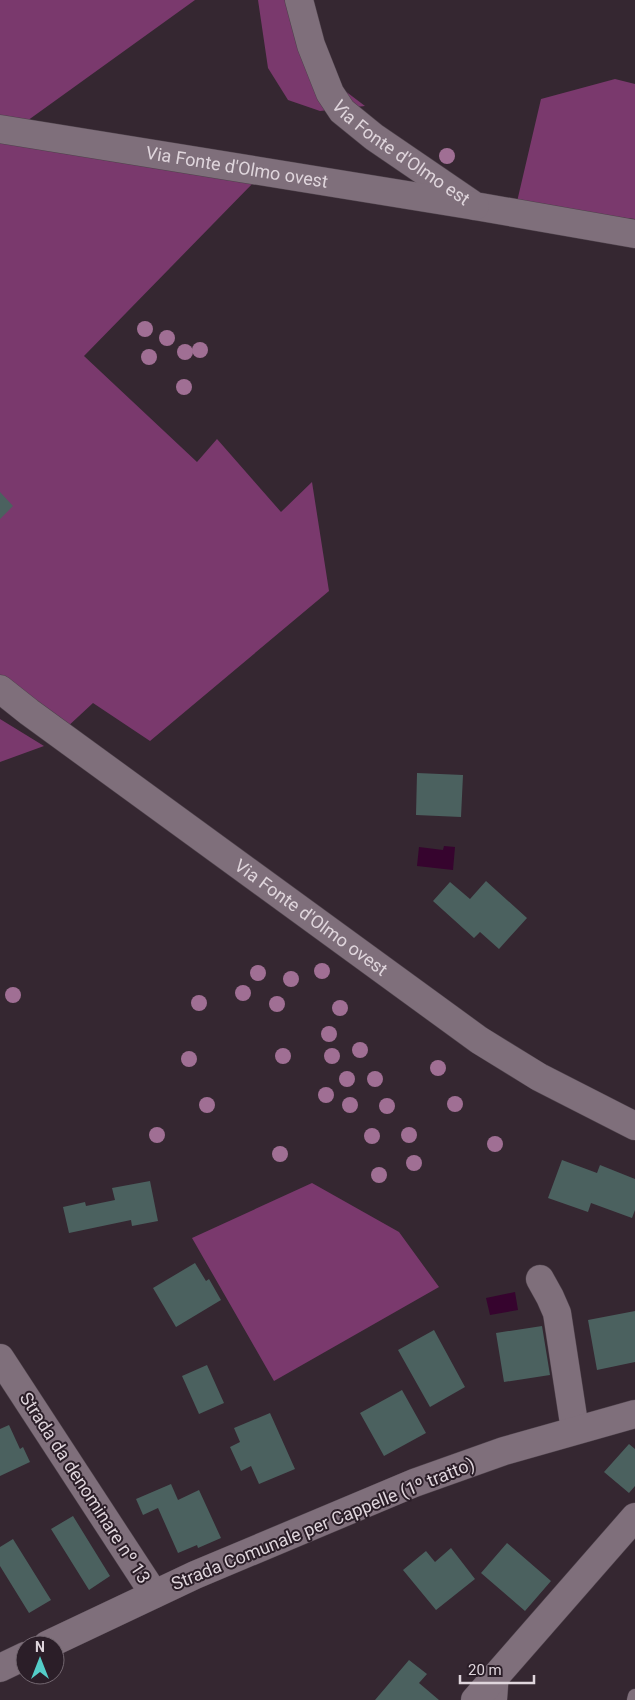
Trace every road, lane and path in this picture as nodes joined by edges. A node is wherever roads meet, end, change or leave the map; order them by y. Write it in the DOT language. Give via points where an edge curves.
graph roads {
  1 [pos="299,0"];
  2 [pos="0,129"];
  3 [pos="475,206"];
  4 [pos="635,234"];
  5 [pos="0,689"];
  6 [pos="635,1126"];
  7 [pos="540,1279"];
  8 [pos="0,1358"];
  9 [pos="635,1414"];
  10 [pos="575,1430"];
  11 [pos="635,1517"];
  12 [pos="154,1594"];
  13 [pos="65,1636"];
  14 [pos="15,1661"];
  15 [pos="0,1668"];
  16 [pos="502,1669"];
  17 [pos="635,1696"];
  18 [pos="475,1700"];
  19 [pos="500,1700"];
  20 [pos="634,1700"];
  1 -- 3 [label="street, Via Fonte d'Olmo est" via="319,69 342,111 374,137"];
  2 -- 3 [label="street, Via Fonte d'Olmo ovest"];
  3 -- 4 [label="street, Via Fonte d'Olmo est"];
  5 -- 6 [label="street, Via Fonte d'Olmo ovest" via="479,1040 539,1077"];
  7 -- 10 [label="street" via="557,1313"];
  8 -- 12 [label="street, Strada da denominare nº 13"];
  9 -- 10 [label="street, Strada Comunale per Cappelle (1º tratto)"];
  10 -- 12 [label="street, Strada Comunale per Cappelle (1º tratto)" via="469,1462 414,1483"];
  11 -- 16 [label="street"];
  12 -- 13 [label="street, Strada Comunale per Cappelle (1º tratto)"];
  14 -- 15 [label="street"];
  16 -- 18 [label="street"];
  16 -- 19 [label="lane"];
  17 -- 20 [label="lane"];
}
